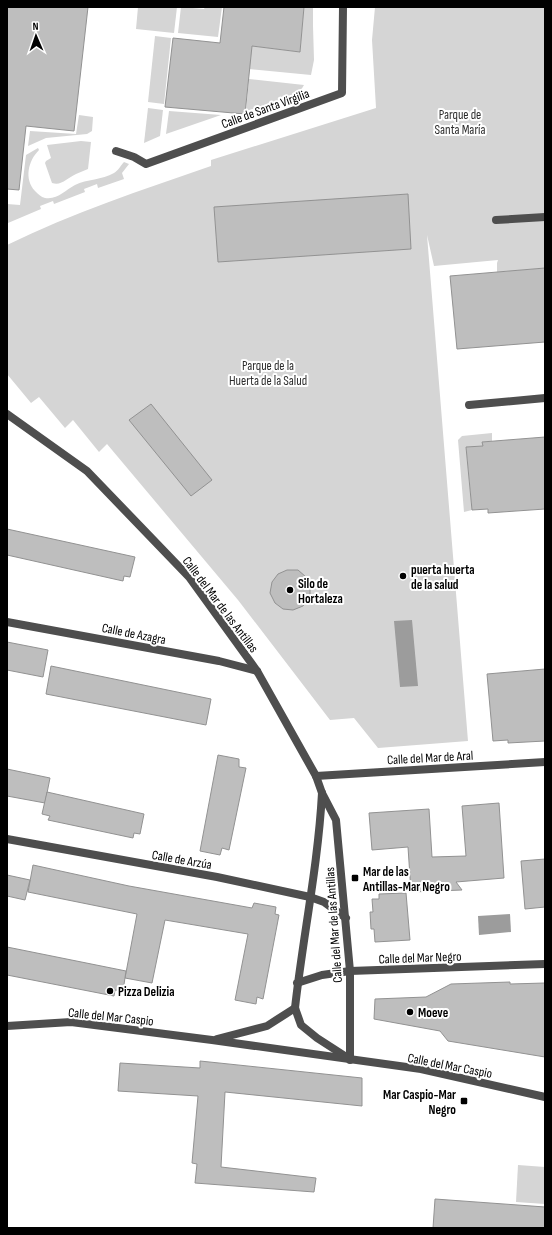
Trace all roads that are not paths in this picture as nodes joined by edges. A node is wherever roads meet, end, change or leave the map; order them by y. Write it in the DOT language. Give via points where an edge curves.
graph roads {
  1 [pos="343,7"];
  2 [pos="116,151"];
  3 [pos="545,217"];
  4 [pos="496,220"];
  5 [pos="545,398"];
  6 [pos="469,405"];
  7 [pos="7,414"];
  8 [pos="7,622"];
  9 [pos="257,671"];
  10 [pos="545,762"];
  11 [pos="316,776"];
  12 [pos="322,793"];
  13 [pos="7,839"];
  14 [pos="310,897"];
  15 [pos="346,918"];
  16 [pos="545,964"];
  17 [pos="350,971"];
  18 [pos="297,983"];
  19 [pos="295,1008"];
  20 [pos="7,1026"];
  21 [pos="212,1040"];
  22 [pos="350,1060"];
  23 [pos="545,1097"];
  1 -- 2 [label="street, Calle de Santa Virgilia" via="342,93 146,164"];
  3 -- 4 [label="street"];
  5 -- 6 [label="street"];
  7 -- 9 [label="street, Calle del Mar de las Antillas" via="88,471 189,577"];
  8 -- 9 [label="street, Calle de Azagra" via="219,661"];
  9 -- 11 [label="street, Calle del Mar de las Antillas"];
  10 -- 11 [label="street, Calle del Mar de Aral"];
  11 -- 12 [label="street, Calle del Mar de las Antillas"];
  12 -- 14 [label="street, Calle del Mar de las Antillas"];
  12 -- 15 [label="street, Calle del Mar de las Antillas" via="336,820"];
  13 -- 14 [label="street, Calle de Arzúa"];
  14 -- 15 [label="street, Calle de Arzúa" via="324,902"];
  14 -- 18 [label="street, Calle del Mar de las Antillas"];
  15 -- 17 [label="street, Calle del Mar de las Antillas"];
  16 -- 17 [label="street, Calle del Mar Negro"];
  17 -- 18 [label="street, Calle del Mar Negro" via="322,975"];
  17 -- 22 [label="street, Calle del Mar de las Antillas"];
  18 -- 19 [label="street, Calle del Mar de las Antillas"];
  19 -- 21 [label="street, Calle del Mar Caspio" via="267,1026"];
  19 -- 22 [label="street, Calle del Mar Caspio" via="301,1025"];
  20 -- 21 [label="street, Calle del Mar Caspio" via="71,1022"];
  21 -- 22 [label="street, Calle del Mar Caspio"];
  22 -- 23 [label="street, Calle del Mar Caspio" via="421,1069"];
}
